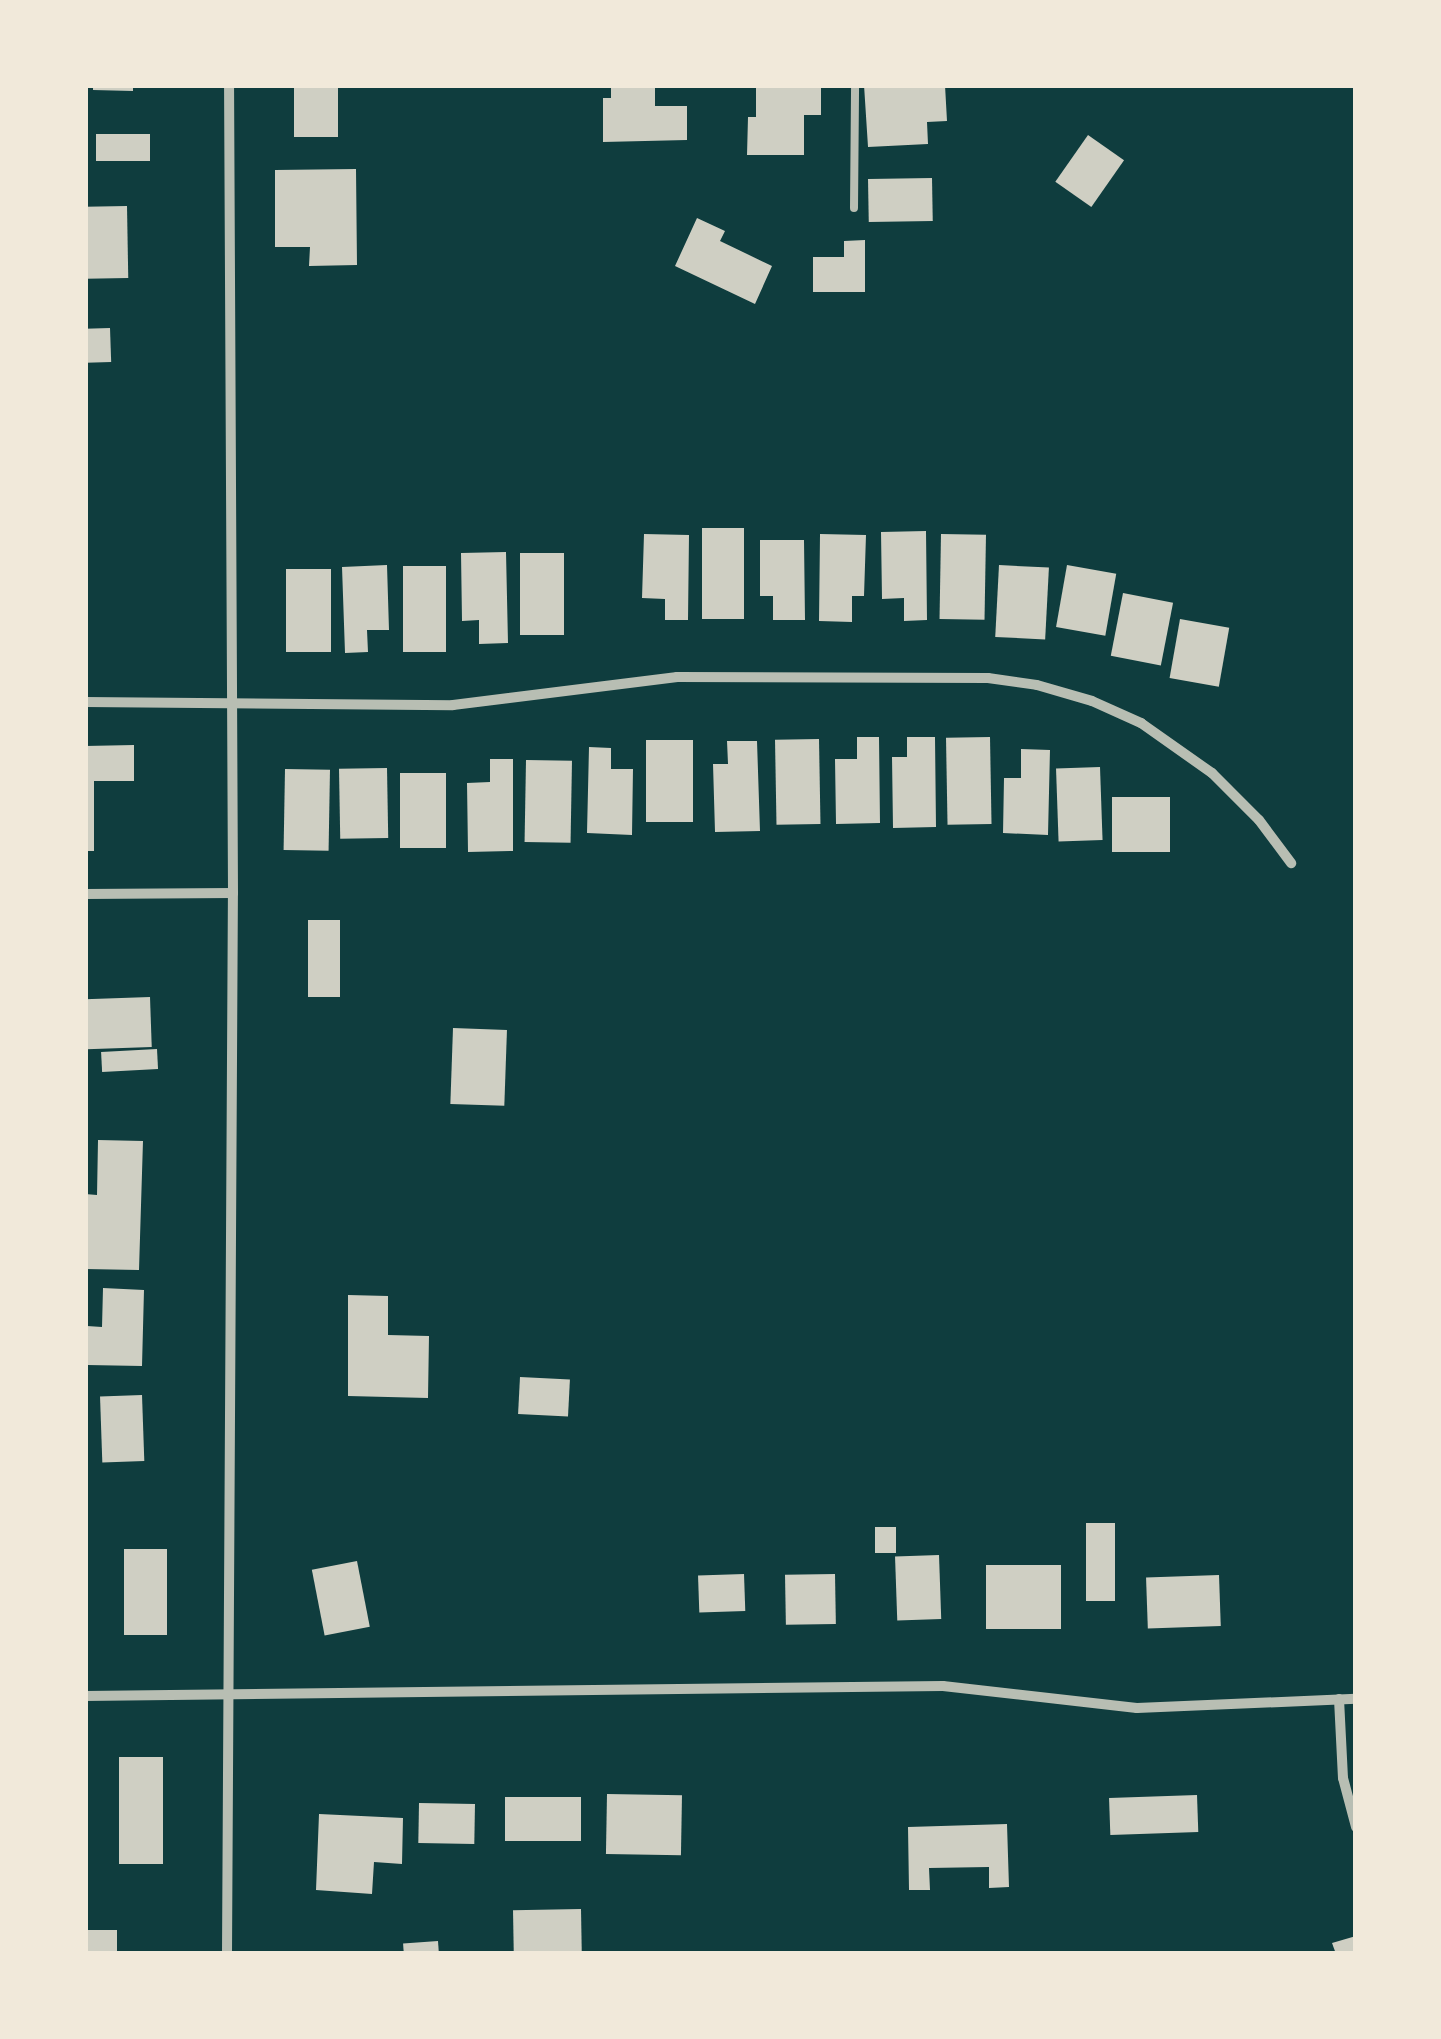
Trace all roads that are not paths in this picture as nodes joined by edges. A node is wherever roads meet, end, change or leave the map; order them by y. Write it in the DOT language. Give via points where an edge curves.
graph roads {
  1 [pos="228,85"];
  2 [pos="855,85"];
  3 [pos="854,208"];
  4 [pos="85,702"];
  5 [pos="230,702"];
  6 [pos="1291,863"];
  7 [pos="85,894"];
  8 [pos="233,894"];
  9 [pos="232,1691"];
  10 [pos="85,1696"];
  11 [pos="1356,1699"];
  12 [pos="1339,1700"];
  13 [pos="1356,1827"];
  14 [pos="227,1954"];
  1 -- 5 [label="street"];
  2 -- 3 [label="lane"];
  4 -- 5 [label="street"];
  5 -- 6 [label="street" via="453,705 677,677 988,678 1038,685 1140,723 1212,773"];
  5 -- 8 [label="street"];
  7 -- 8 [label="street"];
  8 -- 9 [label="street"];
  9 -- 10 [label="street"];
  9 -- 12 [label="street" via="943,1686 1137,1708"];
  9 -- 14 [label="street"];
  11 -- 12 [label="street"];
  12 -- 13 [label="street" via="1343,1778"];
}
